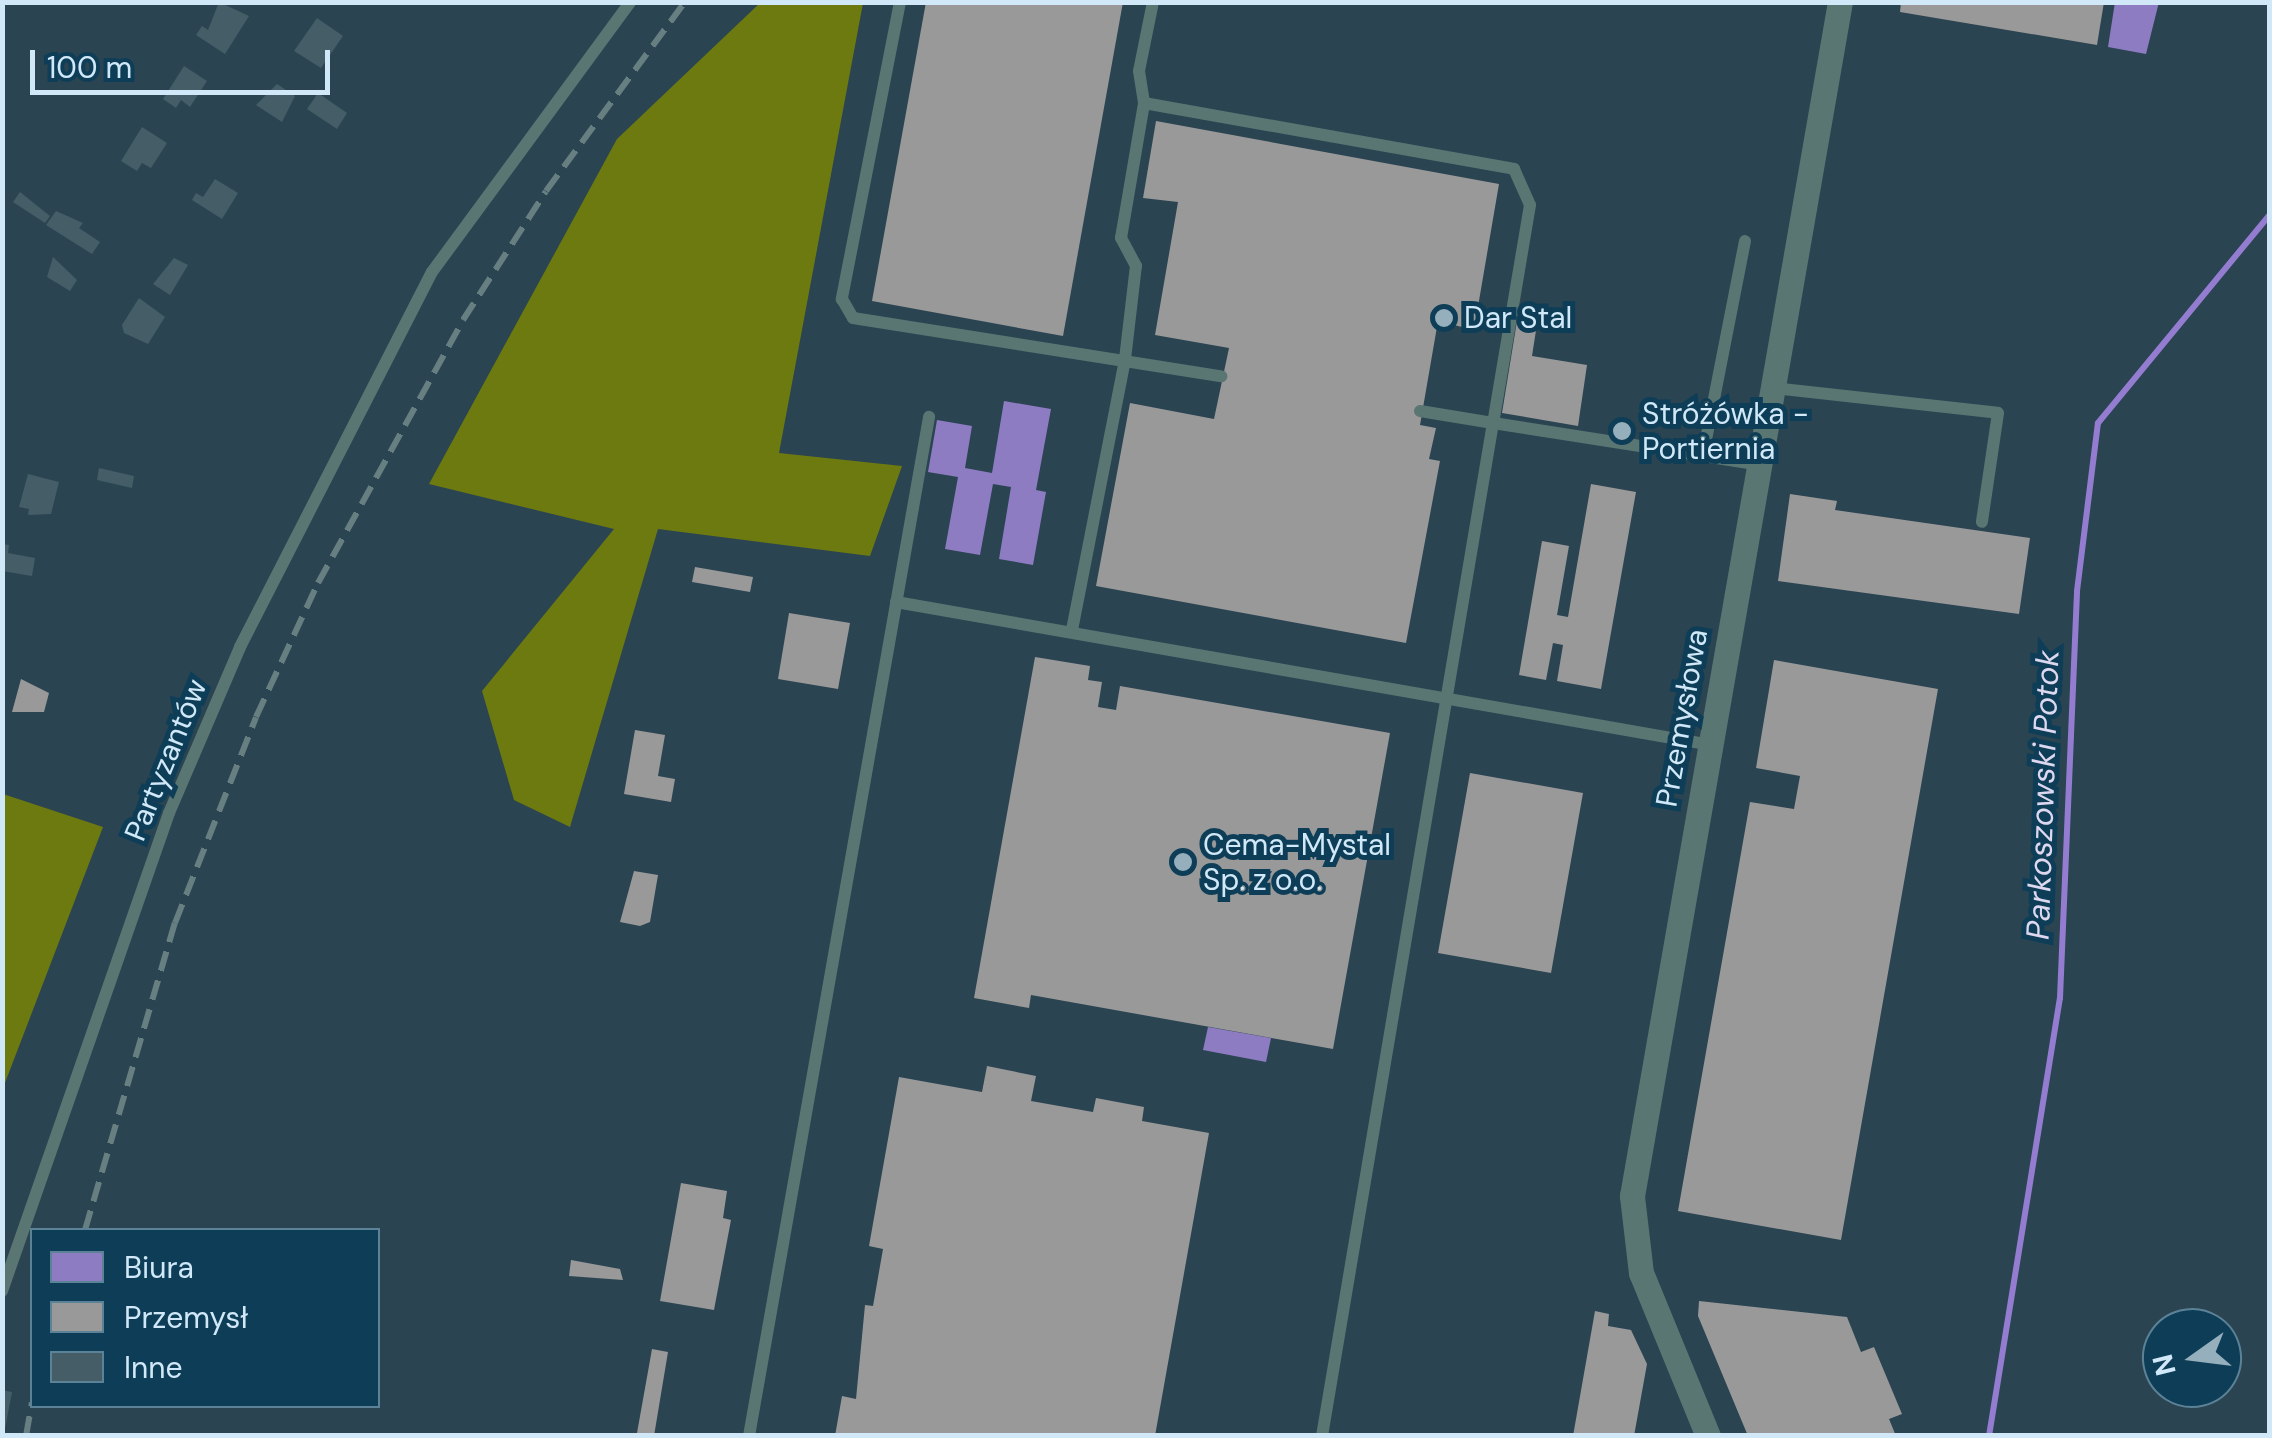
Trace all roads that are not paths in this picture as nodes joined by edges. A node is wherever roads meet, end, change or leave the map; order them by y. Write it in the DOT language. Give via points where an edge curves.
graph roads {
  1 [pos="630,2"];
  2 [pos="900,2"];
  3 [pos="1152,2"];
  4 [pos="1840,2"];
  5 [pos="1144,103"];
  6 [pos="1745,241"];
  7 [pos="1125,359"];
  8 [pos="1221,376"];
  9 [pos="1773,388"];
  10 [pos="1420,410"];
  11 [pos="928,418"];
  12 [pos="1494,423"];
  13 [pos="1703,456"];
  14 [pos="1760,465"];
  15 [pos="1982,522"];
  16 [pos="896,602"];
  17 [pos="1072,630"];
  18 [pos="1448,700"];
  19 [pos="1711,744"];
  20 [pos="2,1292"];
  21 [pos="748,1436"];
  22 [pos="1322,1436"];
  23 [pos="1708,1436"];
  1 -- 20 [label="lane, Partyzantów" via="432,272 240,648 169,813"];
  2 -- 7 [label="lane" via="842,299 853,318"];
  3 -- 5 [label="lane" via="1139,72"];
  4 -- 9 [label="street, Przemysłowa"];
  5 -- 7 [label="lane" via="1121,238 1136,266"];
  5 -- 12 [label="lane" via="1514,170 1530,206"];
  6 -- 13 [label="lane"];
  7 -- 8 [label="lane"];
  7 -- 17 [label="lane"];
  9 -- 14 [label="street, Przemysłowa"];
  9 -- 15 [label="lane" via="1998,413"];
  10 -- 12 [label="lane"];
  11 -- 16 [label="lane"];
  12 -- 13 [label="lane"];
  12 -- 18 [label="lane"];
  13 -- 14 [label="lane"];
  14 -- 19 [label="street, Przemysłowa"];
  16 -- 17 [label="lane"];
  16 -- 21 [label="lane"];
  17 -- 18 [label="lane"];
  18 -- 19 [label="lane"];
  18 -- 22 [label="lane"];
  19 -- 23 [label="street, Przemysłowa" via="1632,1196 1641,1273"];
}
